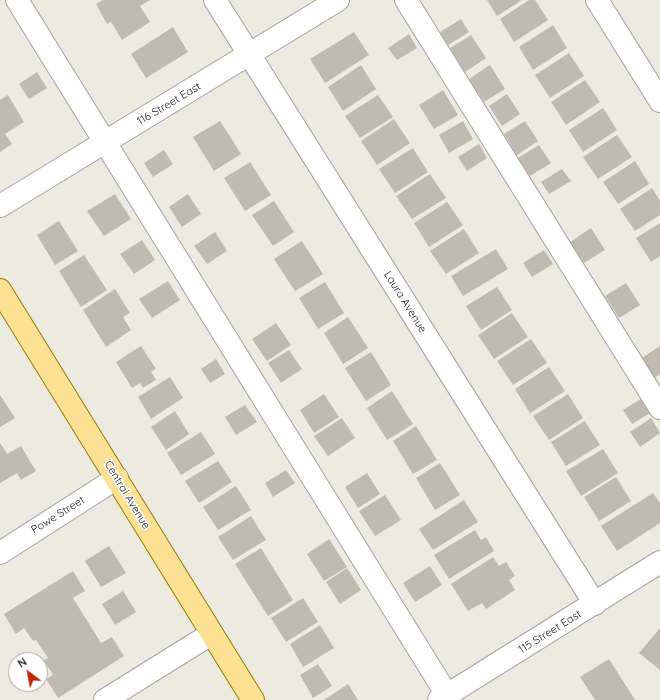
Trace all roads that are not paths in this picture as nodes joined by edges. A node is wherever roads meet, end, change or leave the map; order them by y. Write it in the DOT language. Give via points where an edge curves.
graph roads {
  1 [pos="17,0"];
  2 [pos="215,0"];
  3 [pos="338,0"];
  4 [pos="406,0"];
  5 [pos="597,0"];
  6 [pos="250,55"];
  7 [pos="660,101"];
  8 [pos="105,142"];
  9 [pos="0,206"];
  10 [pos="0,290"];
  11 [pos="660,408"];
  12 [pos="117,478"];
  13 [pos="0,552"];
  14 [pos="660,562"];
  15 [pos="595,604"];
  16 [pos="211,634"];
  17 [pos="444,698"];
  18 [pos="105,700"];
  19 [pos="253,700"];
  1 -- 8 [label="street"];
  2 -- 6 [label="street, Laura Avenue"];
  3 -- 6 [label="street, 116 Street East"];
  4 -- 11 [label="street"];
  5 -- 7 [label="street"];
  6 -- 8 [label="street, 116 Street East"];
  6 -- 15 [label="street, Laura Avenue"];
  8 -- 9 [label="street, 116 Street East"];
  8 -- 17 [label="street"];
  10 -- 12 [label="main road, Central Avenue"];
  12 -- 13 [label="street, Powe Street"];
  12 -- 16 [label="main road, Central Avenue"];
  14 -- 15 [label="street, 115 Street East"];
  15 -- 17 [label="street, 115 Street East"];
  16 -- 18 [label="street"];
  16 -- 19 [label="main road, Central Avenue"];
}
